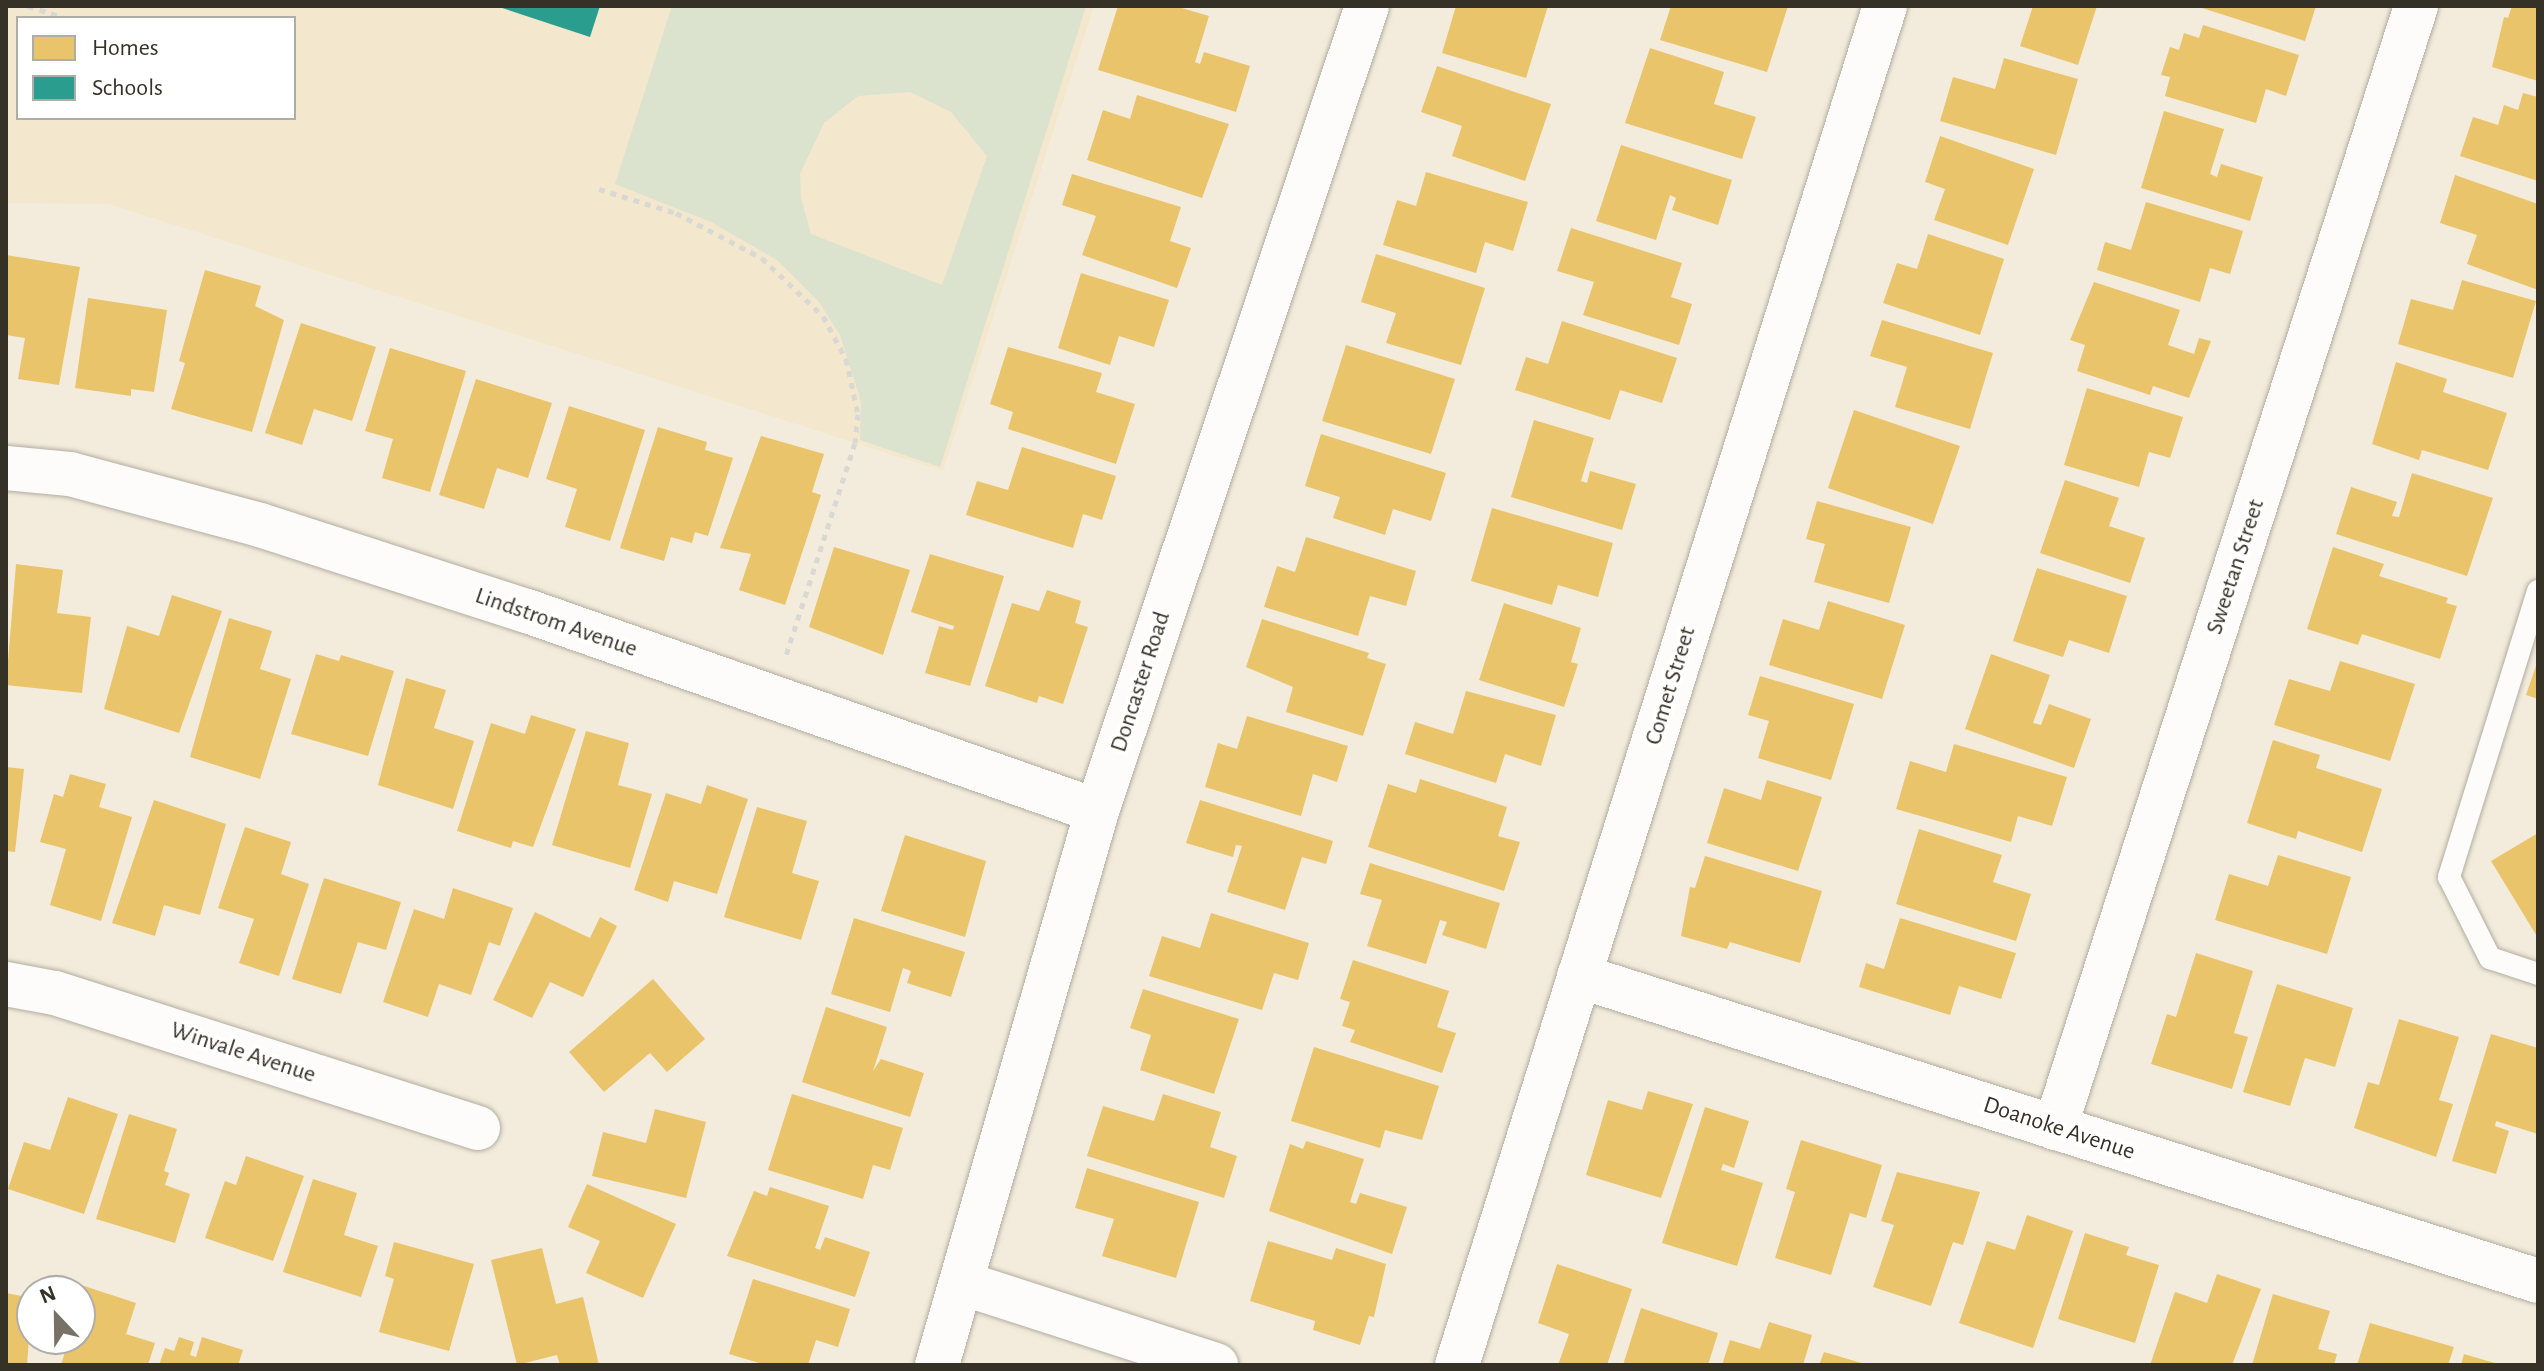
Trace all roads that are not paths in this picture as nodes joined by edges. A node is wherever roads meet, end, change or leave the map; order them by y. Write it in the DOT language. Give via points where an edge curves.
graph roads {
  1 [pos="1367,6"];
  2 [pos="1885,6"];
  3 [pos="2416,6"];
  4 [pos="6,468"];
  5 [pos="2538,591"];
  6 [pos="1097,811"];
  7 [pos="2538,974"];
  8 [pos="1579,976"];
  9 [pos="6,984"];
  10 [pos="478,1128"];
  11 [pos="2055,1128"];
  12 [pos="2538,1281"];
  13 [pos="965,1284"];
  14 [pos="937,1365"];
  15 [pos="1216,1365"];
  16 [pos="1457,1365"];
  1 -- 6 [label="street, Doncaster Road"];
  2 -- 8 [label="street, Comet Street"];
  3 -- 11 [label="street, Sweetan Street"];
  4 -- 6 [label="street, Lindstrom Avenue" via="70,474 260,525"];
  5 -- 7 [label="lane" via="2449,877 2490,958"];
  6 -- 13 [label="street, Doncaster Road"];
  8 -- 11 [label="street, Doanoke Avenue"];
  8 -- 16 [label="street, Comet Street"];
  9 -- 10 [label="street, Winvale Avenue" via="55,993"];
  11 -- 12 [label="street, Doanoke Avenue"];
  13 -- 14 [label="street, Doncaster Road"];
  13 -- 15 [label="street"];
}
